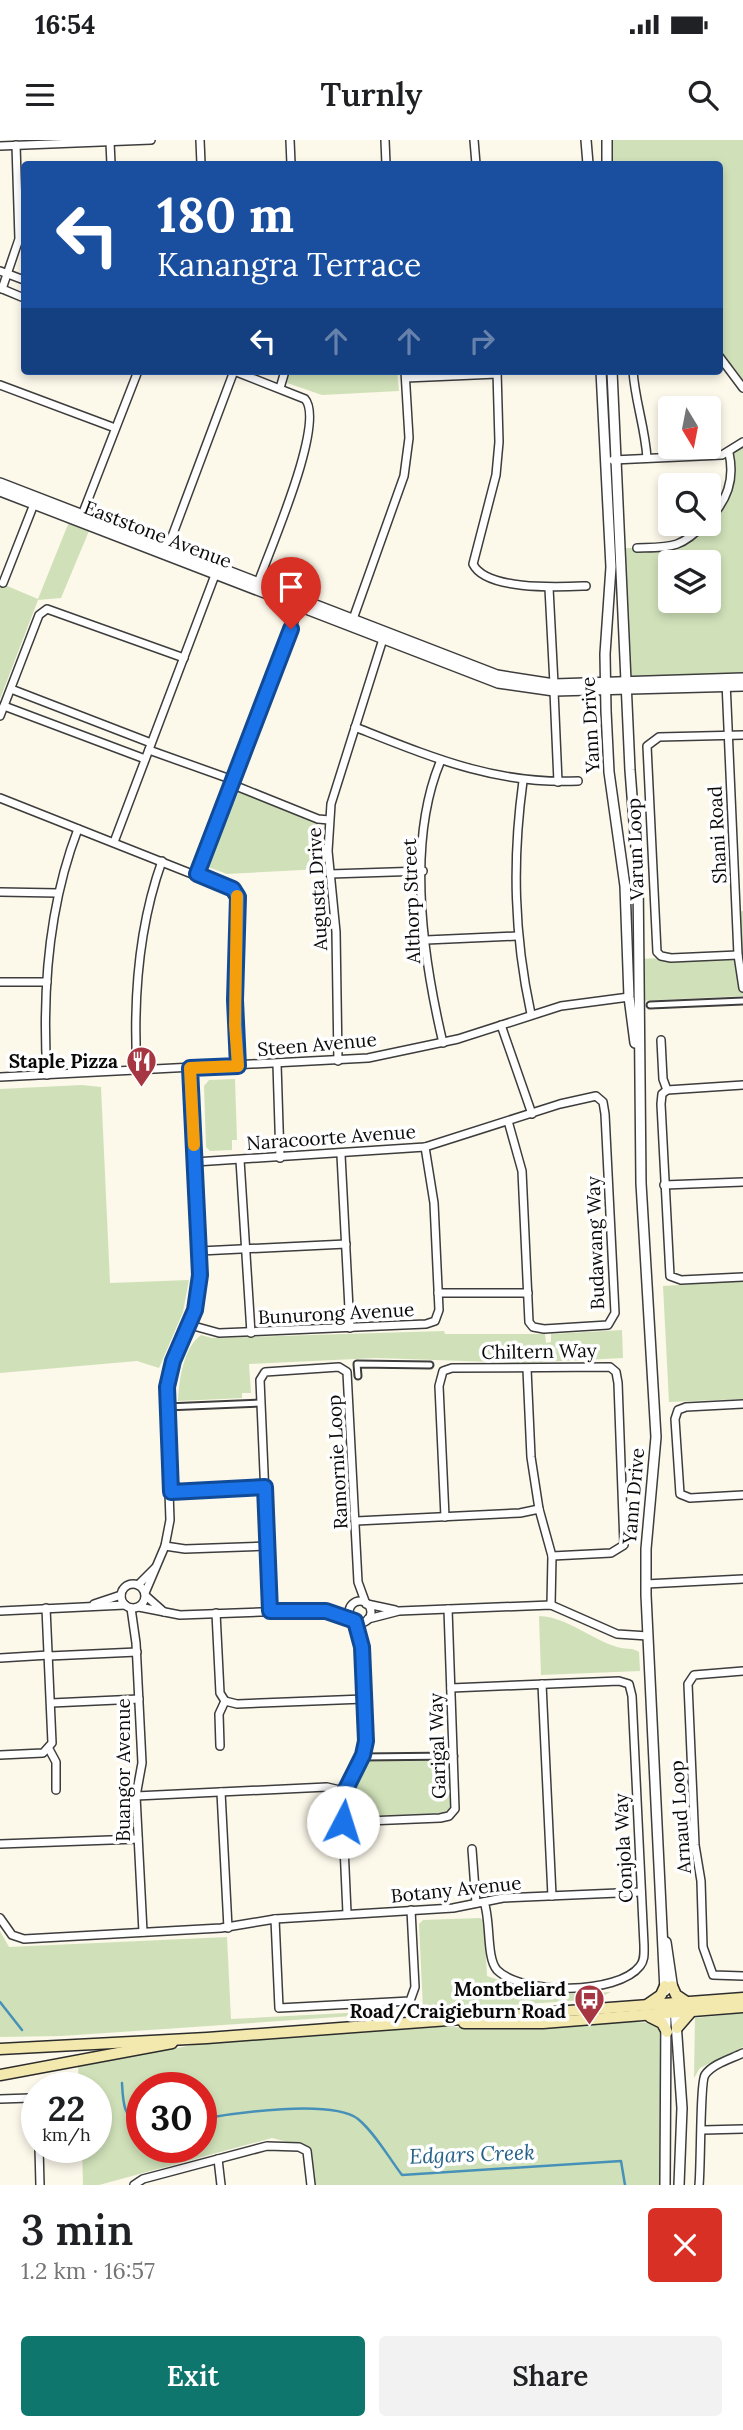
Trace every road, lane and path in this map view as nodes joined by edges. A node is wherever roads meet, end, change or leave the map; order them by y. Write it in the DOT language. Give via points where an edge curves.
graph roads {
  1 [pos="151,140"];
  2 [pos="200,140"];
  3 [pos="290,140"];
  4 [pos="384,140"];
  5 [pos="474,140"];
  6 [pos="586,140"];
  7 [pos="607,140"];
  8 [pos="110,142"];
  9 [pos="16,145"];
  10 [pos="0,146"];
  11 [pos="111,161"];
  12 [pos="201,161"];
  13 [pos="291,161"];
  14 [pos="386,161"];
  15 [pos="476,161"];
  16 [pos="588,161"];
  17 [pos="607,161"];
  18 [pos="4,273"];
  19 [pos="21,279"];
  20 [pos="1,289"];
  21 [pos="21,297"];
  22 [pos="723,361"];
  23 [pos="136,375"];
  24 [pos="232,375"];
  25 [pos="245,375"];
  26 [pos="284,375"];
  27 [pos="406,375"];
  28 [pos="497,375"];
  29 [pos="601,375"];
  30 [pos="612,375"];
  31 [pos="633,375"];
  32 [pos="0,385"];
  33 [pos="280,388"];
  34 [pos="743,388"];
  35 [pos="115,428"];
  36 [pos="743,443"];
  37 [pos="729,453"];
  38 [pos="646,458"];
  39 [pos="617,459"];
  40 [pos="606,460"];
  41 [pos="0,483"];
  42 [pos="0,491"];
  43 [pos="36,500"];
  44 [pos="721,503"];
  45 [pos="80,519"];
  46 [pos="694,536"];
  47 [pos="637,548"];
  48 [pos="166,551"];
  49 [pos="217,571"];
  50 [pos="4,583"];
  51 [pos="586,586"];
  52 [pos="257,587"];
  53 [pos="549,588"];
  54 [pos="301,603"];
  55 [pos="351,623"];
  56 [pos="385,636"];
  57 [pos="184,658"];
  58 [pos="743,678"];
  59 [pos="726,683"];
  60 [pos="626,685"];
  61 [pos="605,686"];
  62 [pos="743,686"];
  63 [pos="554,687"];
  64 [pos="11,689"];
  65 [pos="4,706"];
  66 [pos="0,716"];
  67 [pos="355,727"];
  68 [pos="728,734"];
  69 [pos="743,735"];
  70 [pos="150,746"];
  71 [pos="145,759"];
  72 [pos="441,760"];
  73 [pos="523,781"];
  74 [pos="578,781"];
  75 [pos="232,782"];
  76 [pos="558,782"];
  77 [pos="0,798"];
  78 [pos="329,820"];
  79 [pos="78,829"];
  80 [pos="114,842"];
  81 [pos="162,861"];
  82 [pos="423,871"];
  83 [pos="197,874"];
  84 [pos="330,874"];
  85 [pos="0,892"];
  86 [pos="58,893"];
  87 [pos="739,912"];
  88 [pos="517,936"];
  89 [pos="426,940"];
  90 [pos="737,955"];
  91 [pos="0,982"];
  92 [pos="47,982"];
  93 [pos="743,988"];
  94 [pos="629,998"];
  95 [pos="743,1001"];
  96 [pos="650,1005"];
  97 [pos="531,1014"];
  98 [pos="501,1025"];
  99 [pos="661,1040"];
  100 [pos="443,1043"];
  101 [pos="338,1061"];
  102 [pos="277,1064"];
  103 [pos="238,1066"];
  104 [pos="190,1068"];
  105 [pos="137,1071"];
  106 [pos="47,1075"];
  107 [pos="639,1075"];
  108 [pos="0,1077"];
  109 [pos="743,1085"];
  110 [pos="667,1090"];
  111 [pos="532,1114"];
  112 [pos="508,1121"];
  113 [pos="425,1147"];
  114 [pos="341,1154"];
  115 [pos="280,1158"];
  116 [pos="240,1160"];
  117 [pos="195,1162"];
  118 [pos="743,1182"];
  119 [pos="664,1185"];
  120 [pos="346,1244"];
  121 [pos="245,1249"];
  122 [pos="200,1251"];
  123 [pos="743,1277"];
  124 [pos="438,1293"];
  125 [pos="528,1293"];
  126 [pos="190,1325"];
  127 [pos="350,1328"];
  128 [pos="251,1333"];
  129 [pos="430,1365"];
  130 [pos="527,1369"];
  131 [pos="358,1376"];
  132 [pos="261,1403"];
  133 [pos="743,1404"];
  134 [pos="166,1407"];
  135 [pos="265,1487"];
  136 [pos="171,1492"];
  137 [pos="743,1495"];
  138 [pos="539,1509"];
  139 [pos="445,1517"];
  140 [pos="356,1521"];
  141 [pos="165,1546"];
  142 [pos="267,1546"];
  143 [pos="552,1556"];
  144 [pos="157,1564"];
  145 [pos="743,1579"];
  146 [pos="358,1581"];
  147 [pos="646,1584"];
  148 [pos="138,1585"];
  149 [pos="121,1595"];
  150 [pos="146,1595"];
  151 [pos="367,1604"];
  152 [pos="352,1605"];
  153 [pos="551,1605"];
  154 [pos="83,1606"];
  155 [pos="132,1607"];
  156 [pos="46,1608"];
  157 [pos="447,1609"];
  158 [pos="0,1611"];
  159 [pos="270,1611"];
  160 [pos="326,1611"];
  161 [pos="399,1611"];
  162 [pos="216,1613"];
  163 [pos="171,1615"];
  164 [pos="353,1620"];
  165 [pos="368,1620"];
  166 [pos="648,1636"];
  167 [pos="362,1647"];
  168 [pos="137,1652"];
  169 [pos="49,1656"];
  170 [pos="0,1658"];
  171 [pos="743,1671"];
  172 [pos="542,1684"];
  173 [pos="451,1688"];
  174 [pos="139,1699"];
  175 [pos="364,1699"];
  176 [pos="225,1701"];
  177 [pos="51,1703"];
  178 [pos="220,1746"];
  179 [pos="49,1748"];
  180 [pos="0,1755"];
  181 [pos="454,1756"];
  182 [pos="362,1757"];
  183 [pos="55,1790"];
  184 [pos="344,1791"];
  185 [pos="221,1792"];
  186 [pos="136,1796"];
  187 [pos="343,1822"];
  188 [pos="138,1839"];
  189 [pos="0,1844"];
  190 [pos="472,1849"];
  191 [pos="641,1892"];
  192 [pos="552,1896"];
  193 [pos="480,1903"];
  194 [pos="411,1910"];
  195 [pos="347,1913"];
  196 [pos="0,1918"];
  197 [pos="275,1919"];
  198 [pos="228,1928"];
  199 [pos="143,1932"];
  200 [pos="743,1976"];
  201 [pos="668,1986"];
  202 [pos="743,1998"];
  203 [pos="743,2007"];
  204 [pos="689,2008"];
  205 [pos="670,2009"];
  206 [pos="644,2011"];
  207 [pos="672,2030"];
  208 [pos="207,2038"];
  209 [pos="0,2049"];
  210 [pos="743,2053"];
  211 [pos="0,2075"];
  212 [pos="21,2098"];
  213 [pos="0,2099"];
  214 [pos="743,2129"];
  215 [pos="703,2130"];
  216 [pos="218,2159"];
  217 [pos="39,2163"];
  218 [pos="680,2182"];
  219 [pos="40,2185"];
  220 [pos="135,2185"];
  221 [pos="221,2185"];
  222 [pos="311,2185"];
  223 [pos="665,2185"];
  224 [pos="699,2185"];
  1 -- 8 [label="street"];
  2 -- 12 [label="street"];
  3 -- 13 [label="street"];
  4 -- 14 [label="street"];
  5 -- 15 [label="street"];
  6 -- 16 [label="street"];
  7 -- 17 [label="street"];
  8 -- 9 [label="street"];
  8 -- 11 [label="street"];
  9 -- 10 [label="street"];
  9 -- 18 [label="street" via="19,239"];
  18 -- 19 [label="street"];
  18 -- 20 [label="street"];
  20 -- 21 [label="street"];
  22 -- 34 [label="street"];
  23 -- 35 [label="street"];
  24 -- 48 [label="street"];
  25 -- 33 [label="street"];
  26 -- 33 [label="street"];
  27 -- 55 [label="street" via="410,438 404,476"];
  28 -- 53 [label="street" via="496,475 473,564 480,572 503,580"];
  29 -- 40 [label="street, Yann Drive"];
  30 -- 39 [label="street, Yann Drive"];
  31 -- 38 [label="street" via="645,426"];
  32 -- 35 [label="street"];
  33 -- 52 [label="street" via="307,400 308,430 299,473"];
  35 -- 45 [label="street"];
  36 -- 37 [label="street"];
  37 -- 38 [label="street"];
  37 -- 44 [label="street" via="732,470 728,494"];
  38 -- 39 [label="street"];
  39 -- 40 [label="street"];
  39 -- 60 [label="street, Yann Drive"];
  40 -- 61 [label="street, Yann Drive" via="611,567"];
  41 -- 43 [label="street, Eaststone Avenue"];
  42 -- 43 [label="street, Eaststone Avenue"];
  43 -- 45 [label="street, Eaststone Avenue"];
  43 -- 50 [label="street"];
  45 -- 48 [label="street, Eaststone Avenue"];
  46 -- 47 [label="street" via="677,546"];
  48 -- 49 [label="street, Eaststone Avenue"];
  49 -- 52 [label="street, Eaststone Avenue"];
  49 -- 57 [label="street"];
  51 -- 53 [label="street"];
  52 -- 54 [label="street, Eaststone Avenue"];
  53 -- 63 [label="street"];
  54 -- 55 [label="street, Eaststone Avenue"];
  54 -- 75 [label="street"];
  55 -- 56 [label="street, Eaststone Avenue"];
  56 -- 63 [label="street, Eaststone Avenue" via="497,675"];
  56 -- 63 [label="street, Eaststone Avenue" via="498,683 541,691"];
  56 -- 67 [label="street, Augusta Drive"];
  57 -- 64 [label="street" via="47,609 39,615"];
  57 -- 70 [label="street"];
  58 -- 59 [label="street"];
  59 -- 60 [label="street"];
  59 -- 62 [label="street"];
  59 -- 68 [label="street, Shani Road"];
  60 -- 61 [label="street"];
  60 -- 107 [label="street, Yann Drive" via="638,874"];
  61 -- 63 [label="street"];
  61 -- 94 [label="street, Yann Drive" via="609,772 625,886"];
  63 -- 76 [label="street"];
  64 -- 65 [label="street"];
  64 -- 70 [label="street"];
  65 -- 66 [label="street"];
  65 -- 71 [label="street"];
  67 -- 72 [label="street"];
  67 -- 78 [label="street, Augusta Drive" via="333,790"];
  68 -- 69 [label="street"];
  68 -- 87 [label="street, Shani Road"];
  68 -- 90 [label="street, Varun Loop" via="659,737 648,743 652,885 661,956"];
  70 -- 71 [label="street"];
  70 -- 75 [label="street"];
  71 -- 80 [label="street"];
  72 -- 73 [label="street"];
  72 -- 82 [label="street, Althorp Street" via="425,816"];
  73 -- 76 [label="street"];
  73 -- 88 [label="street" via="514,874"];
  74 -- 76 [label="street"];
  75 -- 78 [label="street"];
  75 -- 83 [label="street"];
  77 -- 79 [label="street"];
  78 -- 84 [label="street, Augusta Drive"];
  79 -- 80 [label="street"];
  79 -- 86 [label="street"];
  80 -- 81 [label="street"];
  81 -- 83 [label="street"];
  81 -- 105 [label="street" via="143,932 134,1022"];
  82 -- 84 [label="street"];
  82 -- 89 [label="street, Althorp Street"];
  83 -- 103 [label="street" via="233,889 238,897"];
  84 -- 101 [label="street, Augusta Drive"];
  85 -- 86 [label="street"];
  86 -- 92 [label="street"];
  87 -- 90 [label="street, Shani Road"];
  88 -- 89 [label="street"];
  88 -- 97 [label="street"];
  89 -- 100 [label="street, Althorp Street"];
  90 -- 93 [label="street, Shani Road"];
  91 -- 92 [label="street"];
  92 -- 106 [label="street"];
  94 -- 97 [label="street, Steen Avenue"];
  94 -- 107 [label="street, Yann Drive"];
  95 -- 96 [label="street"];
  97 -- 98 [label="street, Steen Avenue"];
  98 -- 100 [label="street, Steen Avenue"];
  98 -- 111 [label="street"];
  99 -- 110 [label="street"];
  100 -- 101 [label="street, Steen Avenue"];
  101 -- 102 [label="street, Steen Avenue"];
  102 -- 103 [label="street, Steen Avenue"];
  102 -- 115 [label="street"];
  103 -- 104 [label="street, Steen Avenue"];
  104 -- 105 [label="street, Steen Avenue"];
  104 -- 117 [label="street"];
  105 -- 106 [label="street, Steen Avenue"];
  106 -- 108 [label="street, Steen Avenue"];
  107 -- 147 [label="street, Yann Drive" via="656,1437"];
  109 -- 110 [label="street"];
  110 -- 119 [label="street" via="661,1098"];
  111 -- 112 [label="street, Budawang Way"];
  111 -- 125 [label="street, Budawang Way" via="588,1096 603,1102 614,1317 605,1326 537,1329 529,1322"];
  112 -- 113 [label="street, Naracoorte Avenue"];
  112 -- 125 [label="street, Budawang Way" via="521,1163"];
  113 -- 114 [label="street, Naracoorte Avenue"];
  113 -- 124 [label="street, Bunurong Avenue" via="432,1181"];
  114 -- 115 [label="street, Naracoorte Avenue"];
  114 -- 120 [label="street"];
  115 -- 116 [label="street, Naracoorte Avenue"];
  116 -- 117 [label="street, Naracoorte Avenue"];
  116 -- 121 [label="street"];
  117 -- 122 [label="street"];
  118 -- 119 [label="street"];
  119 -- 123 [label="street" via="670,1276 681,1280"];
  120 -- 121 [label="street"];
  120 -- 127 [label="street"];
  121 -- 122 [label="street"];
  121 -- 128 [label="street"];
  122 -- 126 [label="street" via="199,1293"];
  124 -- 125 [label="street"];
  124 -- 127 [label="street, Bunurong Avenue" via="438,1317 431,1323"];
  126 -- 128 [label="street, Bunurong Avenue" via="209,1333"];
  126 -- 134 [label="street" via="169,1374"];
  127 -- 128 [label="street, Bunurong Avenue"];
  129 -- 131 [label="street" via="357,1364"];
  130 -- 138 [label="street"];
  130 -- 139 [label="street, Chiltern Way" via="452,1368 440,1374"];
  130 -- 143 [label="street, Chiltern Way" via="605,1366 617,1376 624,1545 611,1553"];
  132 -- 134 [label="street"];
  132 -- 135 [label="street, Ramornie Loop"];
  132 -- 140 [label="street, Ramornie Loop" via="260,1380 269,1370 333,1367 347,1373"];
  133 -- 137 [label="street" via="686,1407 678,1410 675,1419 680,1494 690,1498"];
  134 -- 136 [label="street"];
  135 -- 136 [label="street"];
  135 -- 142 [label="street, Ramornie Loop"];
  136 -- 141 [label="street"];
  138 -- 139 [label="street"];
  138 -- 143 [label="street"];
  139 -- 140 [label="street"];
  140 -- 146 [label="street, Ramornie Loop"];
  141 -- 142 [label="street"];
  141 -- 144 [label="street"];
  142 -- 159 [label="street, Ramornie Loop"];
  143 -- 153 [label="street"];
  144 -- 148 [label="street"];
  144 -- 150 [label="street"];
  145 -- 147 [label="street"];
  146 -- 151 [label="street, Ramornie Loop"];
  146 -- 152 [label="street, Ramornie Loop"];
  147 -- 166 [label="street, Yann Drive"];
  148 -- 149 [label="street" via="125,1587"];
  148 -- 150 [label="street"];
  149 -- 154 [label="street"];
  149 -- 155 [label="street, Buangor Avenue"];
  150 -- 155 [label="street"];
  150 -- 163 [label="street"];
  151 -- 152 [label="street"];
  151 -- 161 [label="street"];
  151 -- 165 [label="street, Ramornie Loop" via="371,1611"];
  152 -- 160 [label="street"];
  152 -- 164 [label="street, Ramornie Loop"];
  153 -- 157 [label="street"];
  153 -- 166 [label="street" via="617,1634"];
  154 -- 155 [label="street"];
  154 -- 156 [label="street"];
  155 -- 163 [label="street"];
  155 -- 168 [label="street, Buangor Avenue"];
  156 -- 158 [label="street"];
  156 -- 169 [label="street"];
  157 -- 161 [label="street"];
  157 -- 173 [label="street, Garigal Way"];
  159 -- 160 [label="street"];
  159 -- 162 [label="street"];
  160 -- 164 [label="street"];
  161 -- 165 [label="street"];
  162 -- 163 [label="street"];
  162 -- 176 [label="street" via="220,1693"];
  164 -- 165 [label="street"];
  164 -- 167 [label="street, Ramornie Loop"];
  165 -- 167 [label="street, Ramornie Loop"];
  166 -- 201 [label="street, Yann Drive"];
  167 -- 175 [label="street"];
  168 -- 169 [label="street"];
  168 -- 174 [label="street, Buangor Avenue"];
  169 -- 170 [label="street"];
  169 -- 177 [label="street"];
  171 -- 200 [label="street, Arnaud Loop" via="696,1675 688,1684 705,1953 714,1977"];
  172 -- 173 [label="street, Conjola Way"];
  172 -- 191 [label="street, Conjola Way" via="619,1681 631,1689"];
  172 -- 192 [label="street"];
  173 -- 181 [label="street, Garigal Way"];
  174 -- 177 [label="street"];
  174 -- 186 [label="street, Buangor Avenue" via="142,1763"];
  175 -- 176 [label="street"];
  175 -- 182 [label="street"];
  176 -- 178 [label="street" via="219,1714"];
  177 -- 179 [label="street"];
  179 -- 180 [label="street" via="43,1753"];
  179 -- 183 [label="street" via="55,1759"];
  181 -- 182 [label="street"];
  181 -- 187 [label="street, Garigal Way" via="456,1803 449,1816"];
  182 -- 184 [label="street"];
  184 -- 185 [label="street" via="327,1787"];
  184 -- 187 [label="street"];
  185 -- 186 [label="street"];
  185 -- 198 [label="street"];
  186 -- 188 [label="street, Buangor Avenue"];
  187 -- 195 [label="street"];
  188 -- 189 [label="street"];
  188 -- 199 [label="street, Buangor Avenue"];
  190 -- 193 [label="street" via="472,1885"];
  191 -- 192 [label="street, Botany Avenue"];
  191 -- 193 [label="street, Conjola Way" via="642,1964 599,1986 547,1988 500,1973 491,1959 489,1918"];
  192 -- 193 [label="street, Botany Avenue"];
  193 -- 194 [label="street, Botany Avenue"];
  194 -- 195 [label="street, Botany Avenue"];
  194 -- 197 [label="street" via="415,1987 413,1999 403,2004 279,2008"];
  195 -- 197 [label="street, Botany Avenue"];
  196 -- 199 [label="street, Botany Avenue" via="20,1939"];
  197 -- 198 [label="street, Botany Avenue"];
  198 -- 199 [label="street, Botany Avenue"];
  201 -- 204 [label="main road"];
  201 -- 205 [label="street, Yann Drive"];
  201 -- 206 [label="main road"];
  202 -- 204 [label="main road"];
  203 -- 204 [label="main road"];
  204 -- 205 [label="main road"];
  204 -- 207 [label="main road"];
  205 -- 206 [label="main road"];
  205 -- 207 [label="street, Yann Drive"];
  206 -- 207 [label="main road"];
  206 -- 208 [label="main road"];
  207 -- 218 [label="street" via="682,2108"];
  207 -- 223 [label="street"];
  208 -- 209 [label="main road"];
  208 -- 211 [label="main road"];
  210 -- 215 [label="street" via="704,2076"];
  212 -- 213 [label="street"];
  214 -- 215 [label="street"];
  215 -- 224 [label="street"];
  216 -- 220 [label="street"];
  216 -- 221 [label="street"];
  216 -- 222 [label="street" via="272,2145 299,2147 308,2155"];
  217 -- 219 [label="street"];
}
